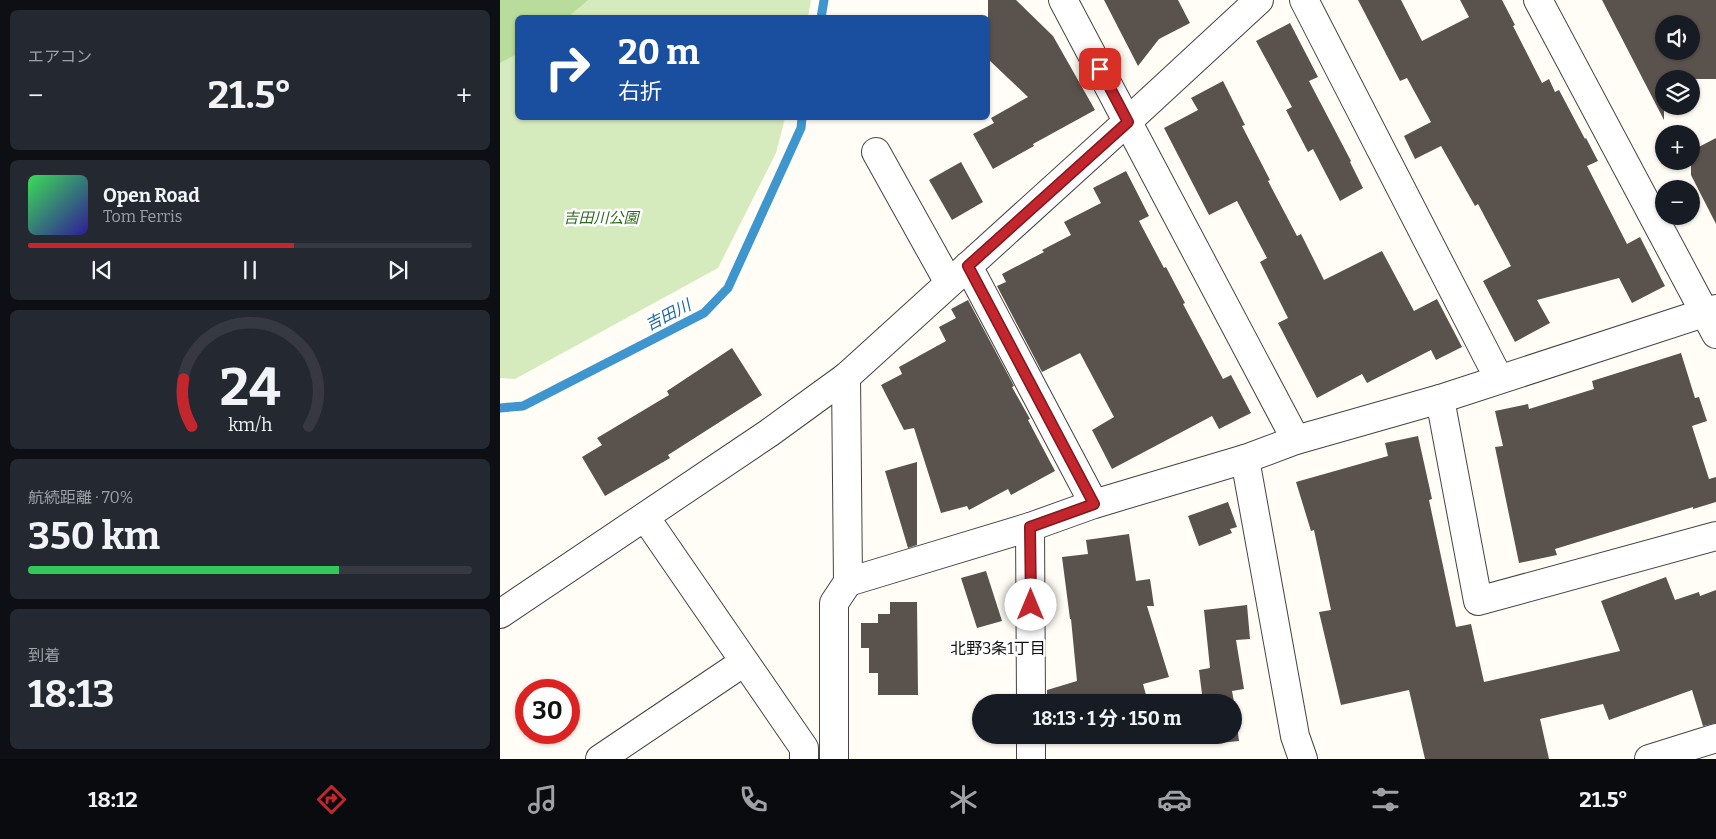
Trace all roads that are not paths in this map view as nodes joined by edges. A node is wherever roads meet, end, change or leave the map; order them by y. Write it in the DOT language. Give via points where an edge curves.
graph roads {
  1 [pos="1063,0"];
  2 [pos="1259,0"];
  3 [pos="1304,0"];
  4 [pos="1538,0"];
  5 [pos="1128,122"];
  6 [pos="876,152"];
  7 [pos="958,274"];
  8 [pos="1712,318"];
  9 [pos="846,377"];
  10 [pos="1499,379"];
  11 [pos="1440,399"];
  12 [pos="1296,440"];
  13 [pos="1245,458"];
  14 [pos="1094,504"];
  15 [pos="644,517"];
  16 [pos="1030,527"];
  17 [pos="1716,536"];
  18 [pos="848,582"];
  19 [pos="500,614"];
  20 [pos="744,662"];
  21 [pos="1031,694"];
  22 [pos="1716,738"];
  23 [pos="1031,744"];
  24 [pos="600,759"];
  25 [pos="804,759"];
  26 [pos="834,759"];
  27 [pos="1031,759"];
  28 [pos="1303,759"];
  29 [pos="1649,759"];
  1 -- 5 [label="street"];
  2 -- 5 [label="street"];
  3 -- 10 [label="street"];
  4 -- 8 [label="street"];
  5 -- 7 [label="street"];
  5 -- 12 [label="street"];
  6 -- 7 [label="street"];
  7 -- 9 [label="street"];
  7 -- 14 [label="street"];
  8 -- 10 [label="street"];
  9 -- 15 [label="street"];
  9 -- 18 [label="street"];
  10 -- 11 [label="street"];
  11 -- 12 [label="street"];
  11 -- 17 [label="street" via="1478,601"];
  12 -- 13 [label="street"];
  13 -- 14 [label="street"];
  13 -- 28 [label="street" via="1295,736"];
  14 -- 16 [label="street"];
  15 -- 19 [label="street"];
  15 -- 20 [label="street"];
  16 -- 18 [label="street"];
  16 -- 21 [label="street"];
  18 -- 26 [label="street" via="834,603"];
  20 -- 24 [label="street"];
  20 -- 25 [label="street" via="804,748"];
  22 -- 29 [label="street"];
  23 -- 27 [label="street"];
}
